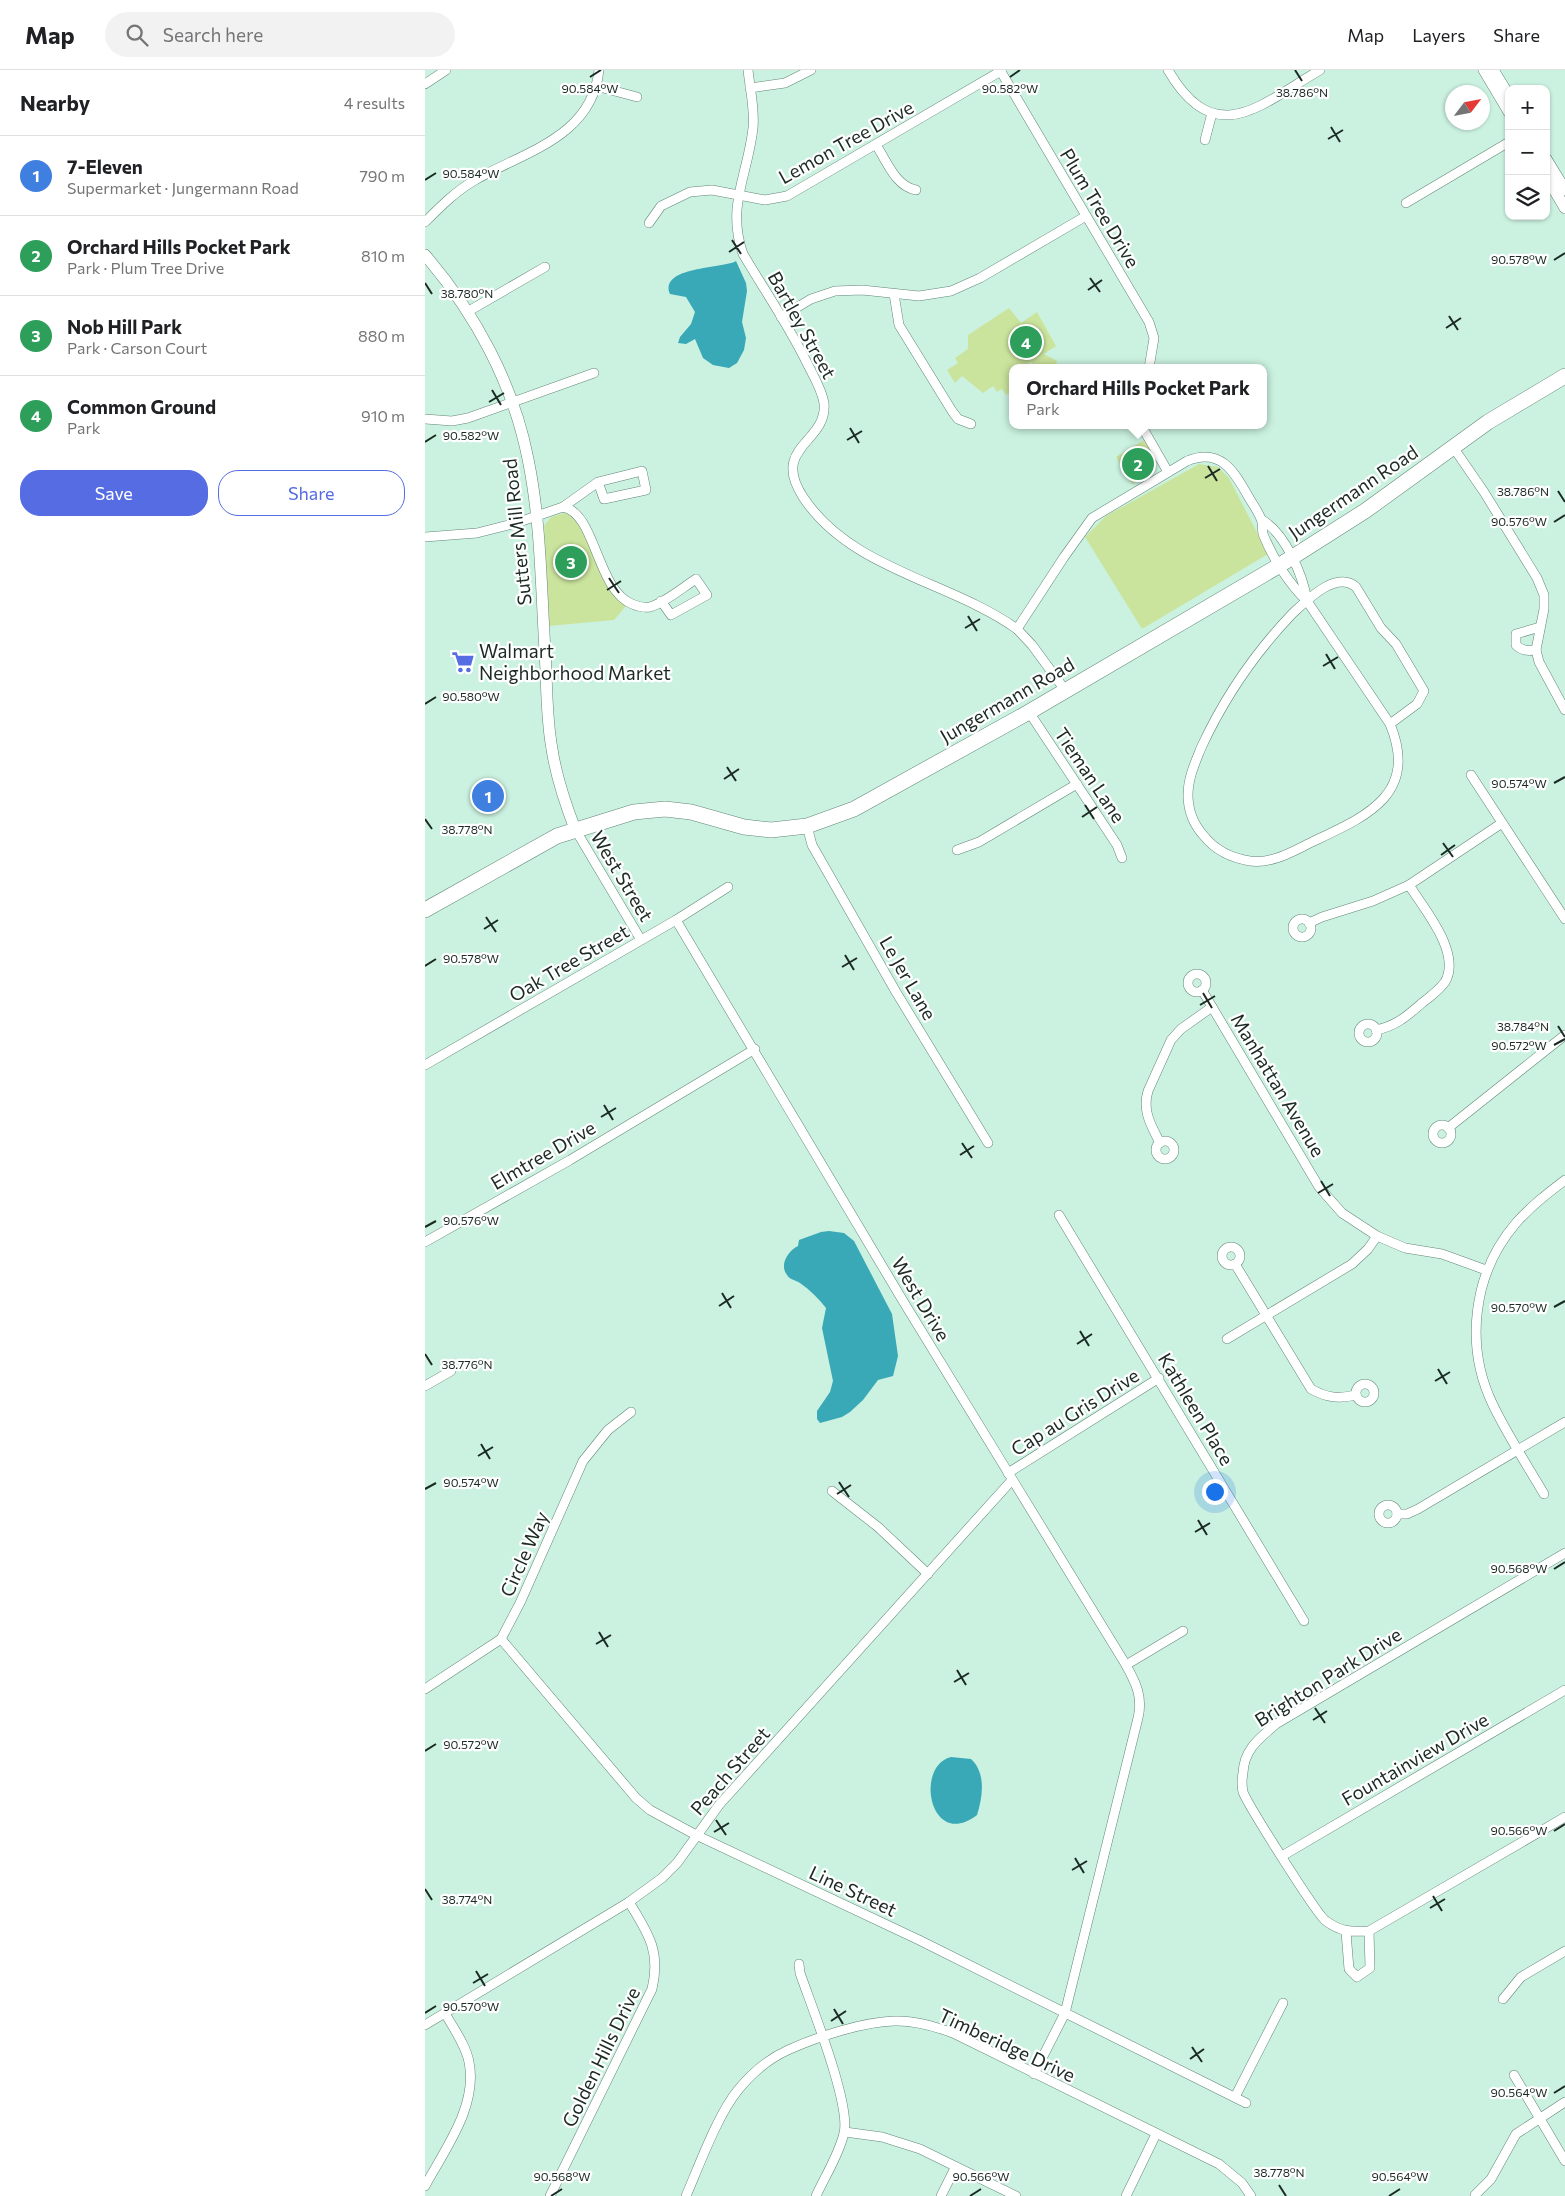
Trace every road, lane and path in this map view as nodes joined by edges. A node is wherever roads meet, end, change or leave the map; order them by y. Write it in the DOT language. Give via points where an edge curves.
graph roads {
  1 [pos="446,70"];
  2 [pos="599,70"];
  3 [pos="748,70"];
  4 [pos="811,70"];
  5 [pos="1168,70"];
  6 [pos="1320,70"];
  7 [pos="1484,70"];
  8 [pos="1493,70"];
  9 [pos="1000,71"];
  10 [pos="425,84"];
  11 [pos="596,86"];
  12 [pos="750,88"];
  13 [pos="1505,90"];
  14 [pos="637,97"];
  15 [pos="1505,105"];
  16 [pos="1212,113"];
  17 [pos="1205,140"];
  18 [pos="1505,144"];
  19 [pos="876,145"];
  20 [pos="1550,166"];
  21 [pos="1550,183"];
  22 [pos="915,190"];
  23 [pos="1565,190"];
  24 [pos="738,196"];
  25 [pos="1406,203"];
  26 [pos="1565,208"];
  27 [pos="1087,216"];
  28 [pos="425,222"];
  29 [pos="649,223"];
  30 [pos="425,255"];
  31 [pos="545,267"];
  32 [pos="894,294"];
  33 [pos="467,312"];
  34 [pos="781,316"];
  35 [pos="1150,364"];
  36 [pos="594,373"];
  37 [pos="1565,376"];
  38 [pos="512,401"];
  39 [pos="425,419"];
  40 [pos="971,424"];
  41 [pos="1143,429"];
  42 [pos="1453,447"];
  43 [pos="1168,472"];
  44 [pos="598,482"];
  45 [pos="563,507"];
  46 [pos="536,516"];
  47 [pos="1262,520"];
  48 [pos="425,536"];
  49 [pos="1286,561"];
  50 [pos="661,601"];
  51 [pos="1307,601"];
  52 [pos="1540,627"];
  53 [pos="1017,629"];
  54 [pos="1536,650"];
  55 [pos="1065,690"];
  56 [pos="1565,710"];
  57 [pos="1029,712"];
  58 [pos="1390,724"];
  59 [pos="1471,775"];
  60 [pos="1077,784"];
  61 [pos="1502,824"];
  62 [pos="807,826"];
  63 [pos="575,829"];
  64 [pos="957,850"];
  65 [pos="1122,858"];
  66 [pos="1409,885"];
  67 [pos="728,887"];
  68 [pos="425,910"];
  69 [pos="1565,919"];
  70 [pos="676,920"];
  71 [pos="1309,924"];
  72 [pos="641,940"];
  73 [pos="1202,990"];
  74 [pos="1212,1008"];
  75 [pos="1376,1030"];
  76 [pos="1565,1035"];
  77 [pos="755,1049"];
  78 [pos="425,1065"];
  79 [pos="1448,1128"];
  80 [pos="988,1143"];
  81 [pos="1160,1143"];
  82 [pos="1565,1180"];
  83 [pos="1059,1215"];
  84 [pos="1377,1236"];
  85 [pos="425,1242"];
  86 [pos="1235,1264"];
  87 [pos="1486,1270"];
  88 [pos="1265,1316"];
  89 [pos="1227,1339"];
  90 [pos="451,1372"];
  91 [pos="1159,1378"];
  92 [pos="425,1386"];
  93 [pos="1356,1395"];
  94 [pos="631,1412"];
  95 [pos="1565,1422"];
  96 [pos="1518,1450"];
  97 [pos="1010,1477"];
  98 [pos="831,1491"];
  99 [pos="1544,1494"];
  100 [pos="1397,1514"];
  101 [pos="1565,1552"];
  102 [pos="928,1574"];
  103 [pos="1304,1621"];
  104 [pos="1183,1631"];
  105 [pos="501,1639"];
  106 [pos="1126,1665"];
  107 [pos="425,1689"];
  108 [pos="1565,1690"];
  109 [pos="1565,1817"];
  110 [pos="696,1835"];
  111 [pos="1282,1856"];
  112 [pos="629,1902"];
  113 [pos="1369,1931"];
  114 [pos="1346,1932"];
  115 [pos="1565,1951"];
  116 [pos="799,1964"];
  117 [pos="1503,1999"];
  118 [pos="1283,2002"];
  119 [pos="445,2013"];
  120 [pos="1065,2013"];
  121 [pos="425,2025"];
  122 [pos="822,2038"];
  123 [pos="1034,2074"];
  124 [pos="1514,2075"];
  125 [pos="1235,2097"];
  126 [pos="1565,2102"];
  127 [pos="1246,2103"];
  128 [pos="1539,2118"];
  129 [pos="845,2132"];
  130 [pos="1156,2134"];
  131 [pos="1565,2161"];
  132 [pos="955,2168"];
  133 [pos="425,2186"];
  134 [pos="1475,2195"];
  135 [pos="550,2196"];
  136 [pos="686,2196"];
  137 [pos="816,2196"];
  138 [pos="941,2196"];
  139 [pos="1016,2196"];
  140 [pos="1126,2196"];
  141 [pos="1251,2196"];
  1 -- 10 [label="street"];
  2 -- 11 [label="street"];
  3 -- 12 [label="street, Bartley Street"];
  4 -- 12 [label="street" via="785,83"];
  5 -- 16 [label="street" via="1185,97"];
  6 -- 16 [label="street" via="1252,110 1231,115"];
  7 -- 15 [label="street"];
  8 -- 13 [label="street"];
  9 -- 19 [label="street, Lemon Tree Drive"];
  9 -- 27 [label="street, Plum Tree Drive"];
  11 -- 14 [label="street"];
  11 -- 28 [label="street" via="579,119 561,135 470,183 451,196"];
  12 -- 24 [label="street, Bartley Street" via="753,131"];
  16 -- 17 [label="street"];
  18 -- 25 [label="street"];
  19 -- 22 [label="street" via="899,182 905,188"];
  19 -- 24 [label="street, Lemon Tree Drive" via="787,196 765,200"];
  20 -- 23 [label="street"];
  21 -- 26 [label="street"];
  24 -- 29 [label="street, Lemon Tree Drive" via="712,190 690,192 661,206"];
  24 -- 34 [label="street, Bartley Street" via="735,227 743,254"];
  27 -- 32 [label="street" via="965,286 919,296"];
  27 -- 35 [label="street, Plum Tree Drive" via="1153,330"];
  30 -- 33 [label="street, Sutters Mill Road"];
  31 -- 33 [label="street"];
  32 -- 34 [label="street" via="835,291 811,299"];
  32 -- 40 [label="street" via="899,325 952,411 958,419"];
  33 -- 38 [label="street, Sutters Mill Road" via="493,357"];
  34 -- 53 [label="street, Bartley Street" via="824,402 823,420 801,446 793,463 795,479 803,497 827,523 873,557"];
  36 -- 38 [label="street"];
  37 -- 42 [label="main road, Jungermann Road"];
  38 -- 39 [label="street" via="468,418 451,421"];
  38 -- 46 [label="street, Sutters Mill Road" via="529,461"];
  41 -- 43 [label="street"];
  42 -- 49 [label="main road, Jungermann Road"];
  42 -- 52 [label="street" via="1537,578 1544,609"];
  43 -- 47 [label="street" via="1194,458 1219,460 1235,473"];
  43 -- 53 [label="street" via="1092,518"];
  44 -- 44 [label="street" via="642,471 646,490 604,499"];
  44 -- 45 [label="street"];
  45 -- 46 [label="street"];
  45 -- 50 [label="street" via="574,514 591,536 608,579 622,599 636,606 649,607"];
  46 -- 48 [label="street" via="477,534"];
  46 -- 63 [label="street, Sutters Mill Road" via="549,662 551,748"];
  47 -- 49 [label="street" via="1263,532"];
  47 -- 49 [label="street" via="1274,527"];
  49 -- 51 [label="street" via="1296,590"];
  49 -- 55 [label="main road, Jungermann Road"];
  50 -- 50 [label="street" via="696,579 707,595 671,615"];
  51 -- 58 [label="street"];
  51 -- 58 [label="street" via="1332,584 1351,583 1381,628 1396,644 1424,691 1417,704"];
  51 -- 58 [label="street" via="1280,626 1247,667 1207,735 1189,783 1189,807 1200,832 1220,851 1236,858 1264,861 1284,856 1360,820 1380,804 1392,787 1399,758"];
  52 -- 54 [label="street"];
  52 -- 54 [label="street" via="1516,634 1519,648"];
  53 -- 55 [label="street, Bartley Street"];
  54 -- 56 [label="street" via="1539,662"];
  55 -- 57 [label="main road, Jungermann Road"];
  57 -- 60 [label="street, Tieman Lane"];
  57 -- 62 [label="main road, Jungermann Road" via="854,808"];
  59 -- 61 [label="street"];
  60 -- 64 [label="street" via="979,842"];
  60 -- 65 [label="street, Tieman Lane" via="1117,844"];
  61 -- 66 [label="street"];
  61 -- 69 [label="street"];
  62 -- 63 [label="main road, Jungermann Road" via="771,830 744,827 691,812 665,809 637,811"];
  62 -- 80 [label="street, Le Jer Lane" via="812,845"];
  63 -- 68 [label="main road, Jungermann Road" via="536,846"];
  63 -- 72 [label="street, West Street"];
  66 -- 71 [label="street"];
  66 -- 75 [label="street" via="1445,943 1451,962 1445,982 1437,991 1399,1023"];
  67 -- 70 [label="street, Oak Tree Street"];
  70 -- 72 [label="street, Oak Tree Street"];
  70 -- 77 [label="street, West Drive"];
  72 -- 78 [label="street, Oak Tree Street"];
  73 -- 74 [label="street, Manhattan Avenue"];
  74 -- 81 [label="street" via="1181,1029 1171,1040 1148,1091 1147,1115"];
  74 -- 84 [label="street, Manhattan Avenue" via="1327,1198 1342,1213"];
  76 -- 79 [label="street"];
  77 -- 85 [label="street, Elmtree Drive"];
  77 -- 97 [label="street, West Drive"];
  82 -- 87 [label="street" via="1515,1224"];
  83 -- 91 [label="street, Kathleen Place"];
  84 -- 87 [label="street, Manhattan Avenue" via="1405,1248 1442,1254"];
  84 -- 88 [label="street" via="1369,1249 1352,1264"];
  86 -- 88 [label="street"];
  87 -- 96 [label="street" via="1477,1313 1479,1361 1493,1405"];
  88 -- 89 [label="street"];
  88 -- 93 [label="street" via="1311,1389 1328,1397"];
  90 -- 92 [label="street"];
  91 -- 97 [label="street, Cap au Gris Drive"];
  91 -- 103 [label="street, Kathleen Place"];
  94 -- 105 [label="street, Circle Way" via="600,1438 580,1466"];
  95 -- 96 [label="street"];
  96 -- 99 [label="street"];
  96 -- 100 [label="street" via="1418,1509"];
  97 -- 102 [label="street, Peach Street"];
  97 -- 106 [label="street, West Drive"];
  98 -- 102 [label="street" via="878,1527"];
  101 -- 111 [label="street, Brighton Park Drive" via="1276,1724 1252,1745 1243,1772 1243,1791"];
  102 -- 110 [label="street, Peach Street"];
  104 -- 106 [label="street"];
  105 -- 107 [label="street, Circle Way"];
  105 -- 110 [label="street, Line Street" via="635,1798"];
  106 -- 120 [label="street, West Drive" via="1140,1694 1141,1705"];
  108 -- 111 [label="street, Fountainview Drive"];
  109 -- 113 [label="street"];
  110 -- 112 [label="street, Peach Street" via="667,1874"];
  110 -- 120 [label="street, Line Street"];
  111 -- 114 [label="street, Brighton Park Drive" via="1324,1920"];
  112 -- 119 [label="street, Peach Street"];
  112 -- 135 [label="street, Golden Hills Drive" via="652,1941 655,1976 652,1989"];
  113 -- 114 [label="street"];
  113 -- 114 [label="street" via="1370,1968 1357,1977 1349,1969"];
  115 -- 117 [label="street" via="1521,1977"];
  116 -- 122 [label="street"];
  118 -- 125 [label="street"];
  119 -- 121 [label="street, Peach Street"];
  119 -- 133 [label="street" via="467,2054 471,2081 467,2108"];
  120 -- 123 [label="street"];
  120 -- 125 [label="street, Line Street"];
  122 -- 123 [label="street, Timberidge Drive" via="879,2023 924,2024 953,2034"];
  122 -- 129 [label="street" via="845,2115"];
  122 -- 136 [label="street, Timberidge Drive" via="787,2050 752,2074 738,2090"];
  123 -- 130 [label="street, Timberidge Drive"];
  124 -- 128 [label="street"];
  125 -- 127 [label="street, Line Street"];
  126 -- 128 [label="street"];
  128 -- 131 [label="street"];
  128 -- 134 [label="street" via="1516,2134 1491,2180"];
  129 -- 132 [label="street" via="882,2136"];
  129 -- 137 [label="street"];
  130 -- 140 [label="street"];
  130 -- 141 [label="street, Timberidge Drive" via="1219,2164"];
  132 -- 138 [label="street"];
  132 -- 139 [label="street"];
}
